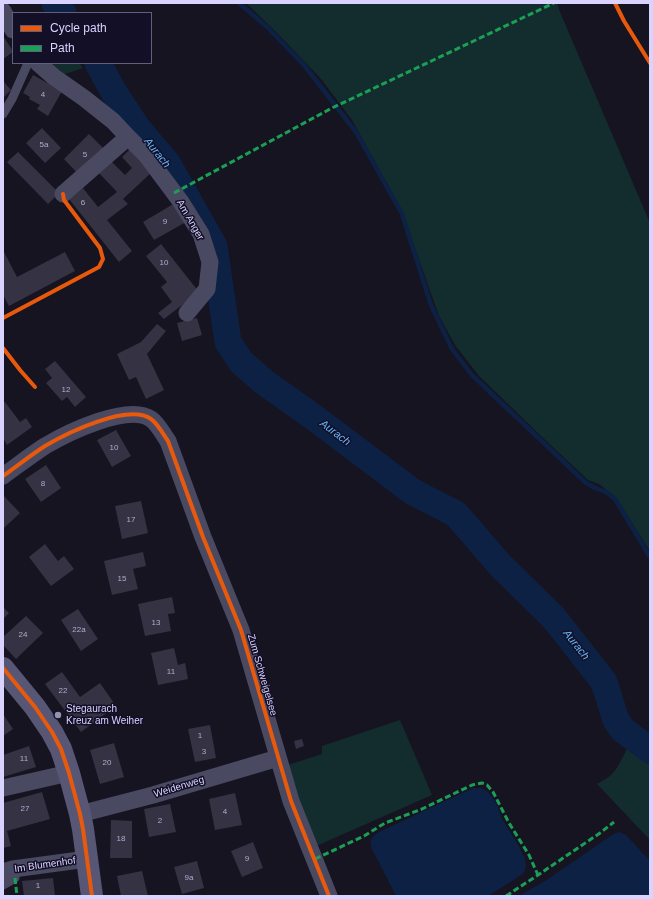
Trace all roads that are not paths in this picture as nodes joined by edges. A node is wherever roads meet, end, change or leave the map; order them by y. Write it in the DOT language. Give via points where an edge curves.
graph roads {
  1 [pos="3,11"];
  2 [pos="12,28"];
  3 [pos="28,64"];
  4 [pos="39,64"];
  5 [pos="3,114"];
  6 [pos="128,137"];
  7 [pos="63,194"];
  8 [pos="187,313"];
  9 [pos="3,476"];
  10 [pos="3,668"];
  11 [pos="278,758"];
  12 [pos="68,773"];
  13 [pos="3,788"];
  14 [pos="80,814"];
  15 [pos="88,859"];
  16 [pos="8,870"];
  17 [pos="3,884"];
  18 [pos="92,896"];
  19 [pos="329,896"];
  1 -- 2 [label="street"];
  3 -- 5 [label="lane"];
  4 -- 6 [label="street, Am Anger" via="113,121"];
  6 -- 7 [label="street"];
  6 -- 8 [label="street, Am Anger" via="146,155 201,234 210,262 207,289"];
  9 -- 11 [label="street, Zum Schweigelsee" via="72,432 112,417 136,413 151,418 168,441 241,630"];
  10 -- 12 [label="street" via="52,732"];
  11 -- 14 [label="street, Weidenweg"];
  11 -- 19 [label="street, Zum Schweigelsee" via="291,801"];
  12 -- 13 [label="street"];
  12 -- 14 [label="street"];
  14 -- 15 [label="street"];
  15 -- 16 [label="street, Im Blumenhof"];
  15 -- 18 [label="street"];
  16 -- 17 [label="lane" via="15,878"];
}
